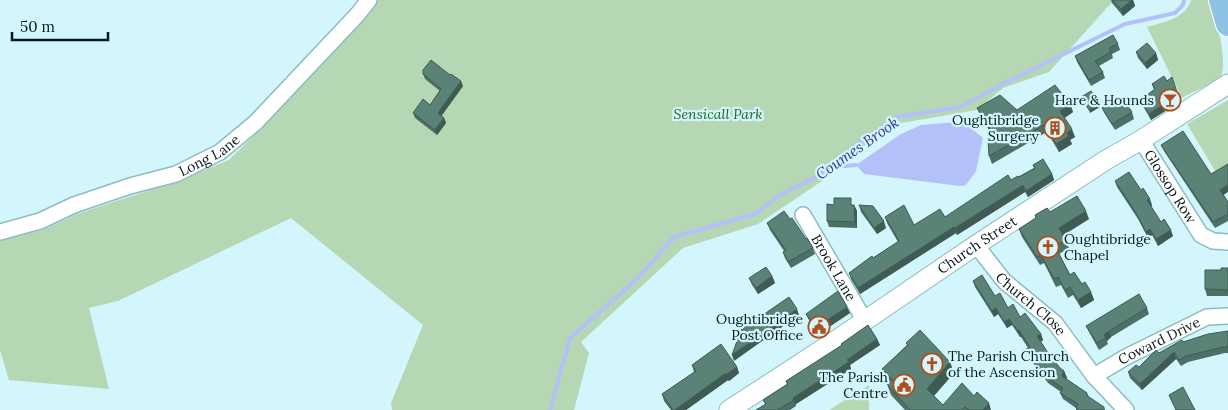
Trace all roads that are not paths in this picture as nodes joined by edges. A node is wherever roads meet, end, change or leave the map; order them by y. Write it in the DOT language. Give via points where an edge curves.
graph roads {
  1 [pos="369,0"];
  2 [pos="1221,0"];
  3 [pos="1228,24"];
  4 [pos="1228,84"];
  5 [pos="1141,140"];
  6 [pos="803,215"];
  7 [pos="0,232"];
  8 [pos="1228,242"];
  9 [pos="976,245"];
  10 [pos="1228,316"];
  11 [pos="865,321"];
  12 [pos="1094,376"];
  13 [pos="728,410"];
  14 [pos="1126,410"];
  1 -- 7 [label="street, Long Lane" via="255,123 220,152 176,174 130,186 74,205 40,221"];
  2 -- 3 [label="main road"];
  4 -- 5 [label="street, Church Street"];
  5 -- 8 [label="street, Glossop Row" via="1202,235 1213,241"];
  5 -- 9 [label="street, Church Street"];
  6 -- 11 [label="street, Brook Lane"];
  9 -- 11 [label="street, Church Street"];
  9 -- 12 [label="street, Church Close" via="1004,281 1055,323"];
  10 -- 12 [label="street, Coward Drive" via="1207,317"];
  11 -- 13 [label="street, Church Street"];
  12 -- 14 [label="street, Church Close"];
}
